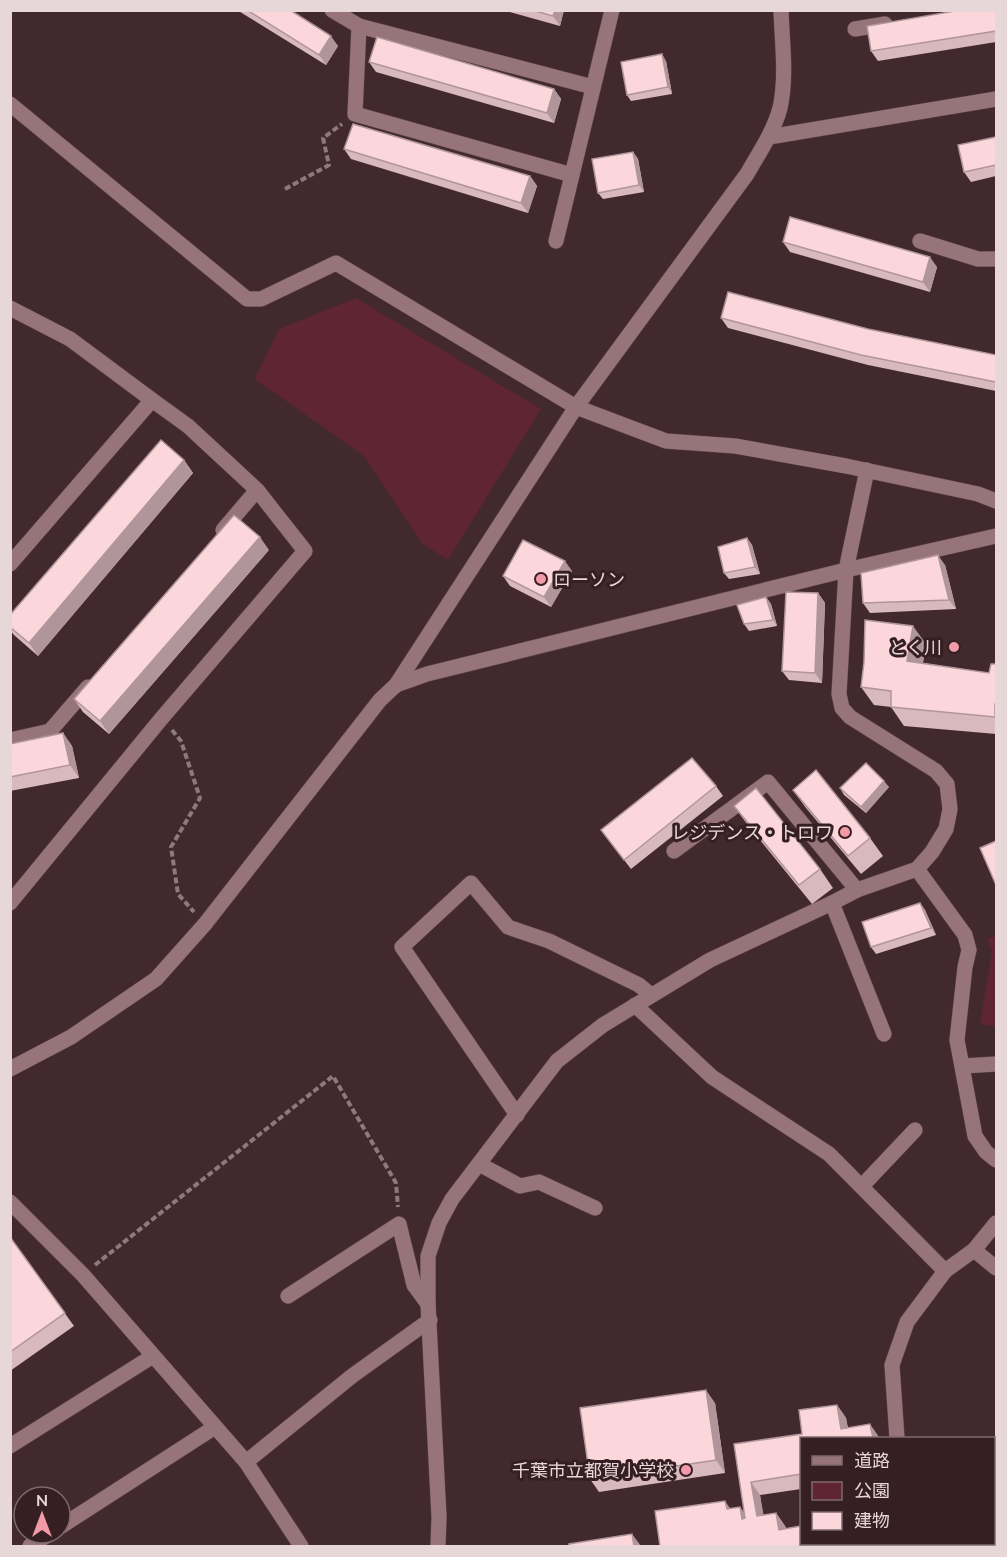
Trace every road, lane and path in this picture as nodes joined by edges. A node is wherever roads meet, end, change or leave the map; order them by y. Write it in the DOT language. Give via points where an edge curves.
graph roads {
  1 [pos="332,10"];
  2 [pos="612,10"];
  3 [pos="781,10"];
  4 [pos="902,21"];
  5 [pos="359,26"];
  6 [pos="855,29"];
  7 [pos="593,87"];
  8 [pos="996,99"];
  9 [pos="10,104"];
  10 [pos="355,114"];
  11 [pos="769,137"];
  12 [pos="572,175"];
  13 [pos="285,189"];
  14 [pos="555,241"];
  15 [pos="920,242"];
  16 [pos="996,260"];
  17 [pos="10,308"];
  18 [pos="152,400"];
  19 [pos="576,407"];
  20 [pos="867,470"];
  21 [pos="257,490"];
  22 [pos="996,501"];
  23 [pos="996,536"];
  24 [pos="211,544"];
  25 [pos="10,564"];
  26 [pos="846,570"];
  27 [pos="96,678"];
  28 [pos="396,685"];
  29 [pos="161,719"];
  30 [pos="10,740"];
  31 [pos="674,851"];
  32 [pos="916,869"];
  33 [pos="16,882"];
  34 [pos="857,891"];
  35 [pos="10,903"];
  36 [pos="832,903"];
  37 [pos="206,924"];
  38 [pos="651,995"];
  39 [pos="635,1005"];
  40 [pos="884,1034"];
  41 [pos="996,1064"];
  42 [pos="963,1066"];
  43 [pos="10,1069"];
  44 [pos="518,1115"];
  45 [pos="915,1130"];
  46 [pos="996,1160"];
  47 [pos="479,1164"];
  48 [pos="862,1186"];
  49 [pos="10,1202"];
  50 [pos="595,1208"];
  51 [pos="996,1223"];
  52 [pos="399,1224"];
  53 [pos="974,1250"];
  54 [pos="996,1268"];
  55 [pos="945,1271"];
  56 [pos="83,1275"];
  57 [pos="288,1296"];
  58 [pos="429,1312"];
  59 [pos="153,1356"];
  60 [pos="215,1427"];
  61 [pos="897,1437"];
  62 [pos="10,1446"];
  63 [pos="246,1462"];
  64 [pos="72,1519"];
  65 [pos="301,1546"];
  66 [pos="438,1546"];
  1 -- 5 [label="street"];
  2 -- 7 [label="street"];
  3 -- 11 [label="street" via="780,108"];
  4 -- 6 [label="street"];
  5 -- 7 [label="street"];
  5 -- 10 [label="street"];
  7 -- 12 [label="street"];
  8 -- 11 [label="street"];
  9 -- 19 [label="street" via="247,299 261,299 336,263"];
  10 -- 12 [label="street"];
  10 -- 13 [label="path" via="323,138 329,165"];
  11 -- 19 [label="street" via="747,174"];
  12 -- 14 [label="street"];
  15 -- 16 [label="street" via="978,259"];
  17 -- 18 [label="street" via="70,339"];
  18 -- 21 [label="street" via="188,426"];
  18 -- 25 [label="street"];
  19 -- 20 [label="street" via="666,441 735,446"];
  19 -- 28 [label="street"];
  20 -- 22 [label="street"];
  20 -- 26 [label="street"];
  21 -- 24 [label="street"];
  21 -- 29 [label="street" via="305,551"];
  23 -- 26 [label="street"];
  26 -- 28 [label="street"];
  26 -- 32 [label="street" via="839,694 842,708 850,717 936,771 946,784 950,809 946,829"];
  27 -- 30 [label="street" via="50,731"];
  28 -- 37 [label="street" via="372,710"];
  29 -- 33 [label="street"];
  29 -- 37 [label="path" via="181,741 200,798 171,847 178,894"];
  31 -- 34 [label="street" via="768,782"];
  32 -- 34 [label="street"];
  32 -- 42 [label="street" via="965,935 969,950 957,1040"];
  33 -- 35 [label="street"];
  34 -- 36 [label="street"];
  36 -- 38 [label="street" via="710,960"];
  36 -- 40 [label="street"];
  37 -- 43 [label="street" via="156,979 71,1037"];
  38 -- 39 [label="street"];
  38 -- 44 [label="street" via="639,985 549,941 508,927 471,883 402,947"];
  39 -- 44 [label="street" via="557,1061"];
  39 -- 48 [label="street" via="712,1077 830,1154"];
  41 -- 42 [label="street"];
  42 -- 46 [label="street" via="975,1136"];
  44 -- 47 [label="street"];
  45 -- 48 [label="street"];
  47 -- 50 [label="street" via="520,1186 539,1182"];
  47 -- 58 [label="street" via="439,1223 428,1256"];
  48 -- 55 [label="street"];
  49 -- 56 [label="street"];
  51 -- 53 [label="street"];
  52 -- 56 [label="path" via="396,1183 333,1077"];
  52 -- 57 [label="street"];
  52 -- 58 [label="street" via="414,1285"];
  53 -- 54 [label="street"];
  53 -- 55 [label="street"];
  55 -- 61 [label="street" via="907,1322 892,1365"];
  56 -- 59 [label="street"];
  58 -- 63 [label="street"];
  58 -- 66 [label="street"];
  59 -- 60 [label="street"];
  59 -- 62 [label="street"];
  60 -- 63 [label="street"];
  60 -- 64 [label="street"];
  63 -- 65 [label="street"];
}
